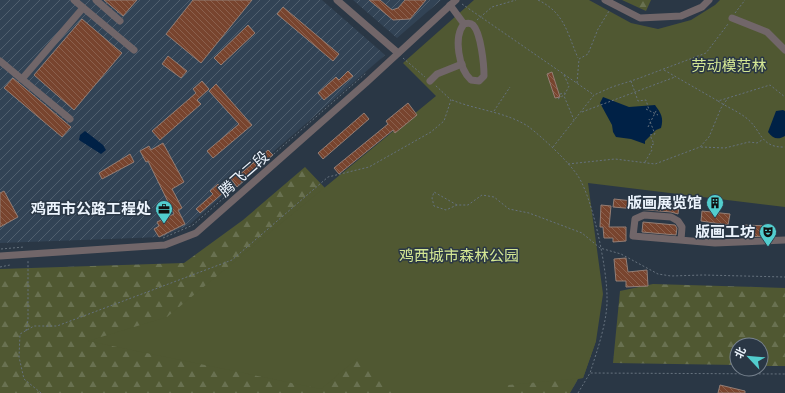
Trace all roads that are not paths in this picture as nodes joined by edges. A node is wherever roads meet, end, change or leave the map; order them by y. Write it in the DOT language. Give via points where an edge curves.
graph roads {
  1 [pos="74,0"];
  2 [pos="96,0"];
  3 [pos="337,0"];
  4 [pos="605,0"];
  5 [pos="709,0"];
  6 [pos="454,2"];
  7 [pos="83,8"];
  8 [pos="732,18"];
  9 [pos="120,21"];
  10 [pos="464,24"];
  11 [pos="134,50"];
  12 [pos="785,50"];
  13 [pos="398,54"];
  14 [pos="0,61"];
  15 [pos="462,64"];
  16 [pos="22,79"];
  17 [pos="430,81"];
  18 [pos="70,119"];
  19 [pos="682,240"];
  20 [pos="785,240"];
  21 [pos="0,256"];
  1 -- 7 [label="street"];
  2 -- 9 [label="street"];
  3 -- 13 [label="street"];
  4 -- 5 [label="street" via="640,18 681,16 702,7"];
  6 -- 10 [label="street"];
  6 -- 13 [label="street, 腾飞二段"];
  7 -- 11 [label="street"];
  7 -- 16 [label="street"];
  8 -- 12 [label="street" via="767,32"];
  10 -- 15 [label="street" via="458,40"];
  10 -- 15 [label="street" via="473,25 478,33 484,76 479,81 471,80 464,74"];
  13 -- 21 [label="street, 腾飞二段" via="196,232 165,245 27,250"];
  14 -- 16 [label="street"];
  15 -- 17 [label="street" via="438,74"];
  16 -- 18 [label="street"];
  19 -- 19 [label="street" via="633,236 635,219 644,215 671,217 682,227"];
  19 -- 20 [label="street" via="715,243"];
}
